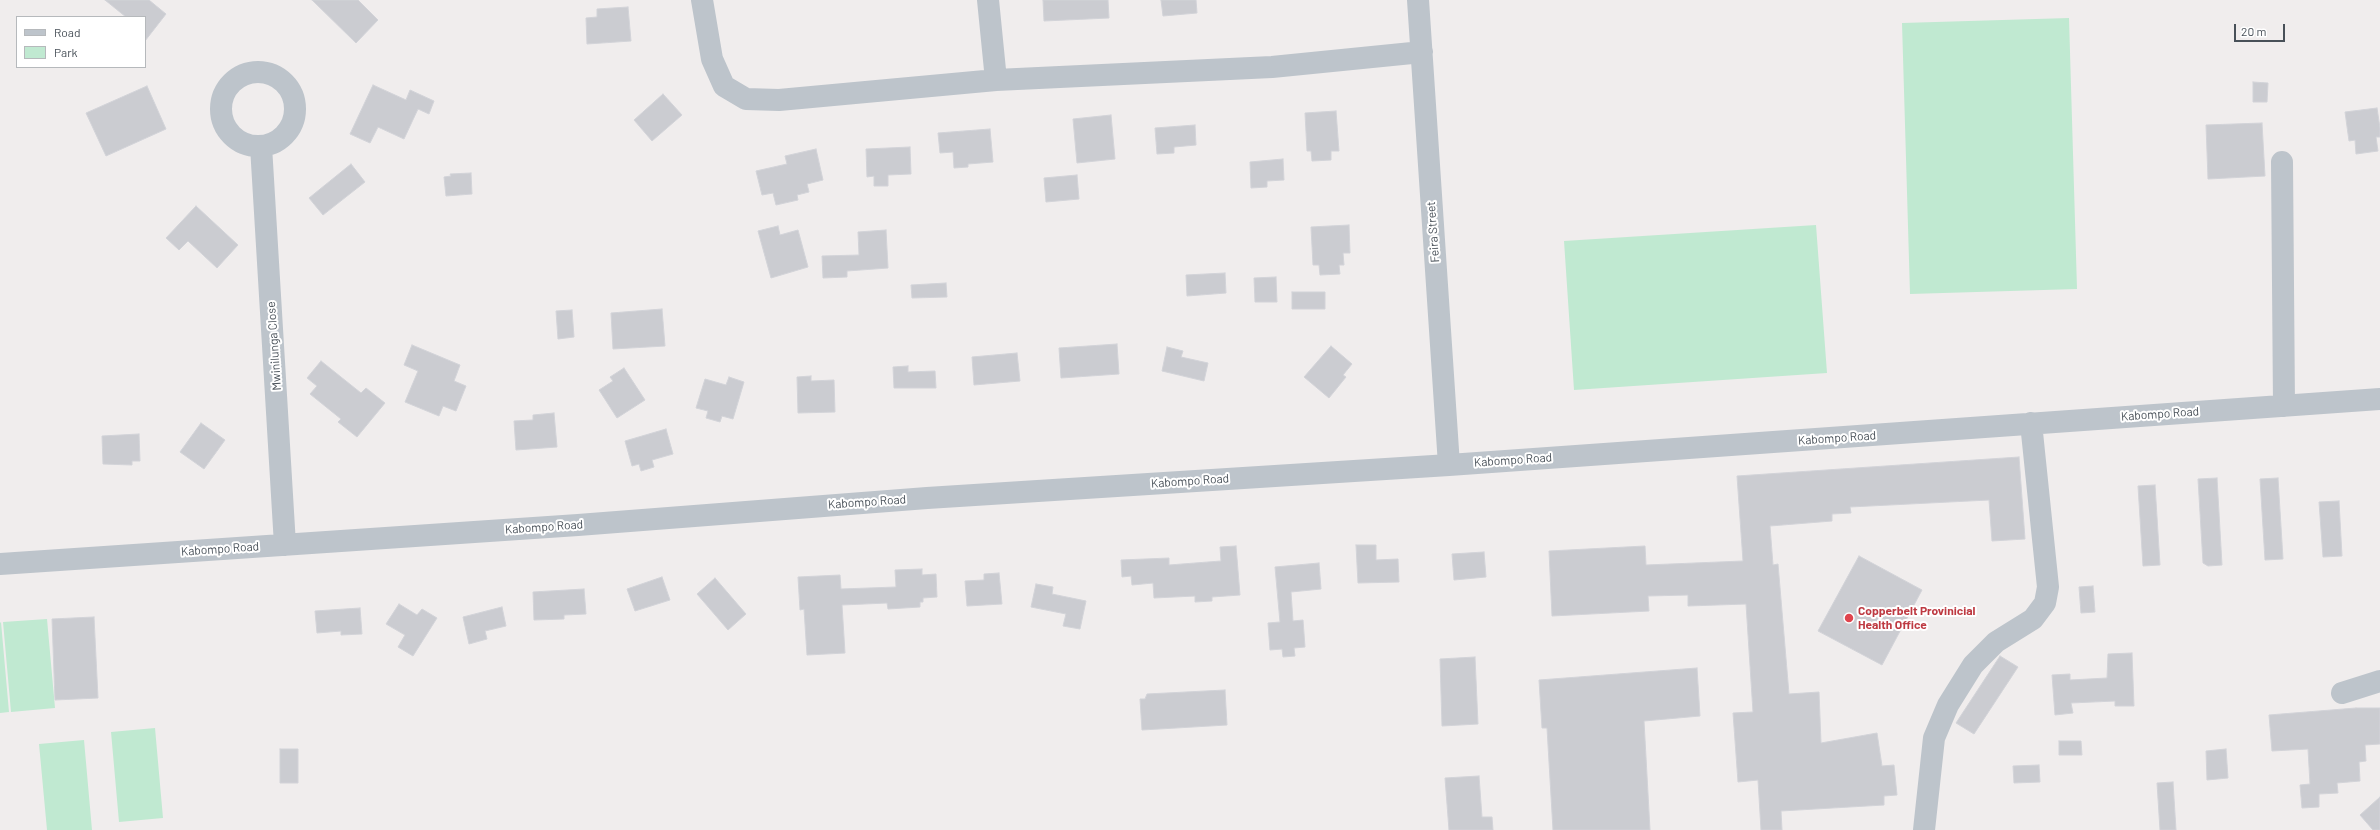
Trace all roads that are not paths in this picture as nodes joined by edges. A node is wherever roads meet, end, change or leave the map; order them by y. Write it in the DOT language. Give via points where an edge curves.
graph roads {
  1 [pos="702,0"];
  2 [pos="988,0"];
  3 [pos="1418,0"];
  4 [pos="1422,52"];
  5 [pos="996,80"];
  6 [pos="261,146"];
  7 [pos="2282,162"];
  8 [pos="2380,399"];
  9 [pos="2284,406"];
  10 [pos="2031,423"];
  11 [pos="1449,465"];
  12 [pos="285,545"];
  13 [pos="0,564"];
  14 [pos="2380,681"];
  15 [pos="2342,693"];
  16 [pos="1924,830"];
  1 -- 5 [label="street" via="712,59 724,86 746,99 779,100"];
  2 -- 5 [label="street"];
  3 -- 4 [label="street, Feira Street"];
  4 -- 5 [label="street" via="1272,67"];
  4 -- 11 [label="street, Feira Street"];
  6 -- 12 [label="street, Mwinilunga Close"];
  7 -- 9 [label="street"];
  8 -- 9 [label="street, Kabompo Road"];
  9 -- 10 [label="street, Kabompo Road"];
  10 -- 11 [label="street, Kabompo Road"];
  10 -- 16 [label="street" via="2048,587 2045,603 2033,619 1996,642 1973,666 1948,705 1934,738"];
  11 -- 12 [label="street, Kabompo Road" via="942,497"];
  12 -- 13 [label="street, Kabompo Road"];
  14 -- 15 [label="street"];
}
